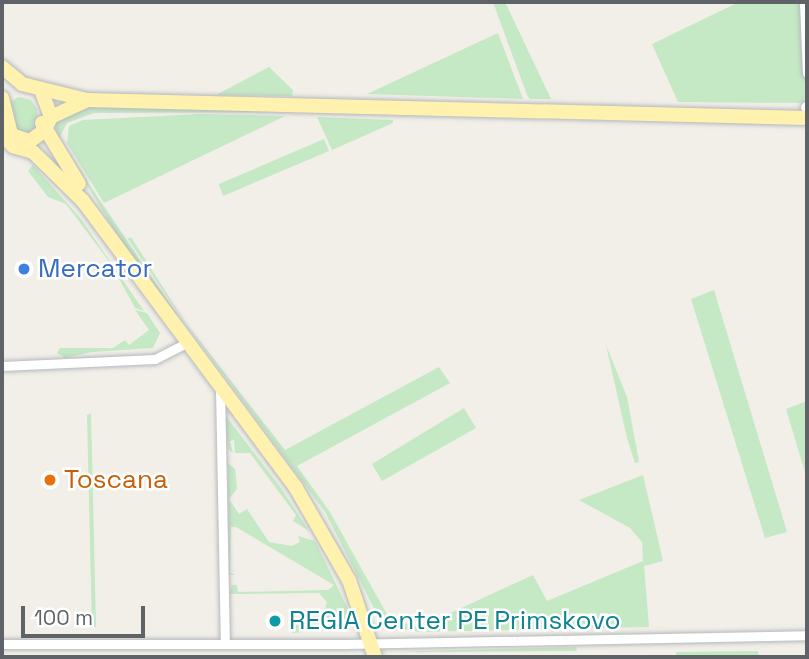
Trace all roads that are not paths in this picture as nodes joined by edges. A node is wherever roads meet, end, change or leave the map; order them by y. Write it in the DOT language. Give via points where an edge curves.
graph roads {
  1 [pos="803,2"];
  2 [pos="2,66"];
  3 [pos="807,73"];
  4 [pos="2,76"];
  5 [pos="20,92"];
  6 [pos="42,97"];
  7 [pos="81,98"];
  8 [pos="2,101"];
  9 [pos="807,110"];
  10 [pos="48,123"];
  11 [pos="5,139"];
  12 [pos="30,141"];
  13 [pos="75,188"];
  14 [pos="186,343"];
  15 [pos="2,366"];
  16 [pos="220,388"];
  17 [pos="807,635"];
  18 [pos="225,643"];
  19 [pos="2,644"];
  20 [pos="373,650"];
  1 -- 3 [label="street"];
  2 -- 6 [label="main road" via="14,81"];
  4 -- 5 [label="main road"];
  5 -- 6 [label="main road"];
  5 -- 8 [label="main road"];
  6 -- 7 [label="main road"];
  6 -- 10 [label="main road"];
  7 -- 9 [label="main road" via="704,114"];
  7 -- 10 [label="main road"];
  8 -- 12 [label="main road" via="11,135"];
  10 -- 12 [label="main road"];
  10 -- 13 [label="main road"];
  10 -- 13 [label="main road" via="54,148"];
  11 -- 13 [label="main road" via="33,152"];
  12 -- 13 [label="main road"];
  13 -- 14 [label="main road"];
  14 -- 15 [label="street" via="149,359"];
  14 -- 16 [label="main road"];
  16 -- 18 [label="street"];
  16 -- 20 [label="main road" via="328,540 356,595"];
  17 -- 20 [label="street"];
  18 -- 19 [label="street"];
  18 -- 20 [label="street"];
}
